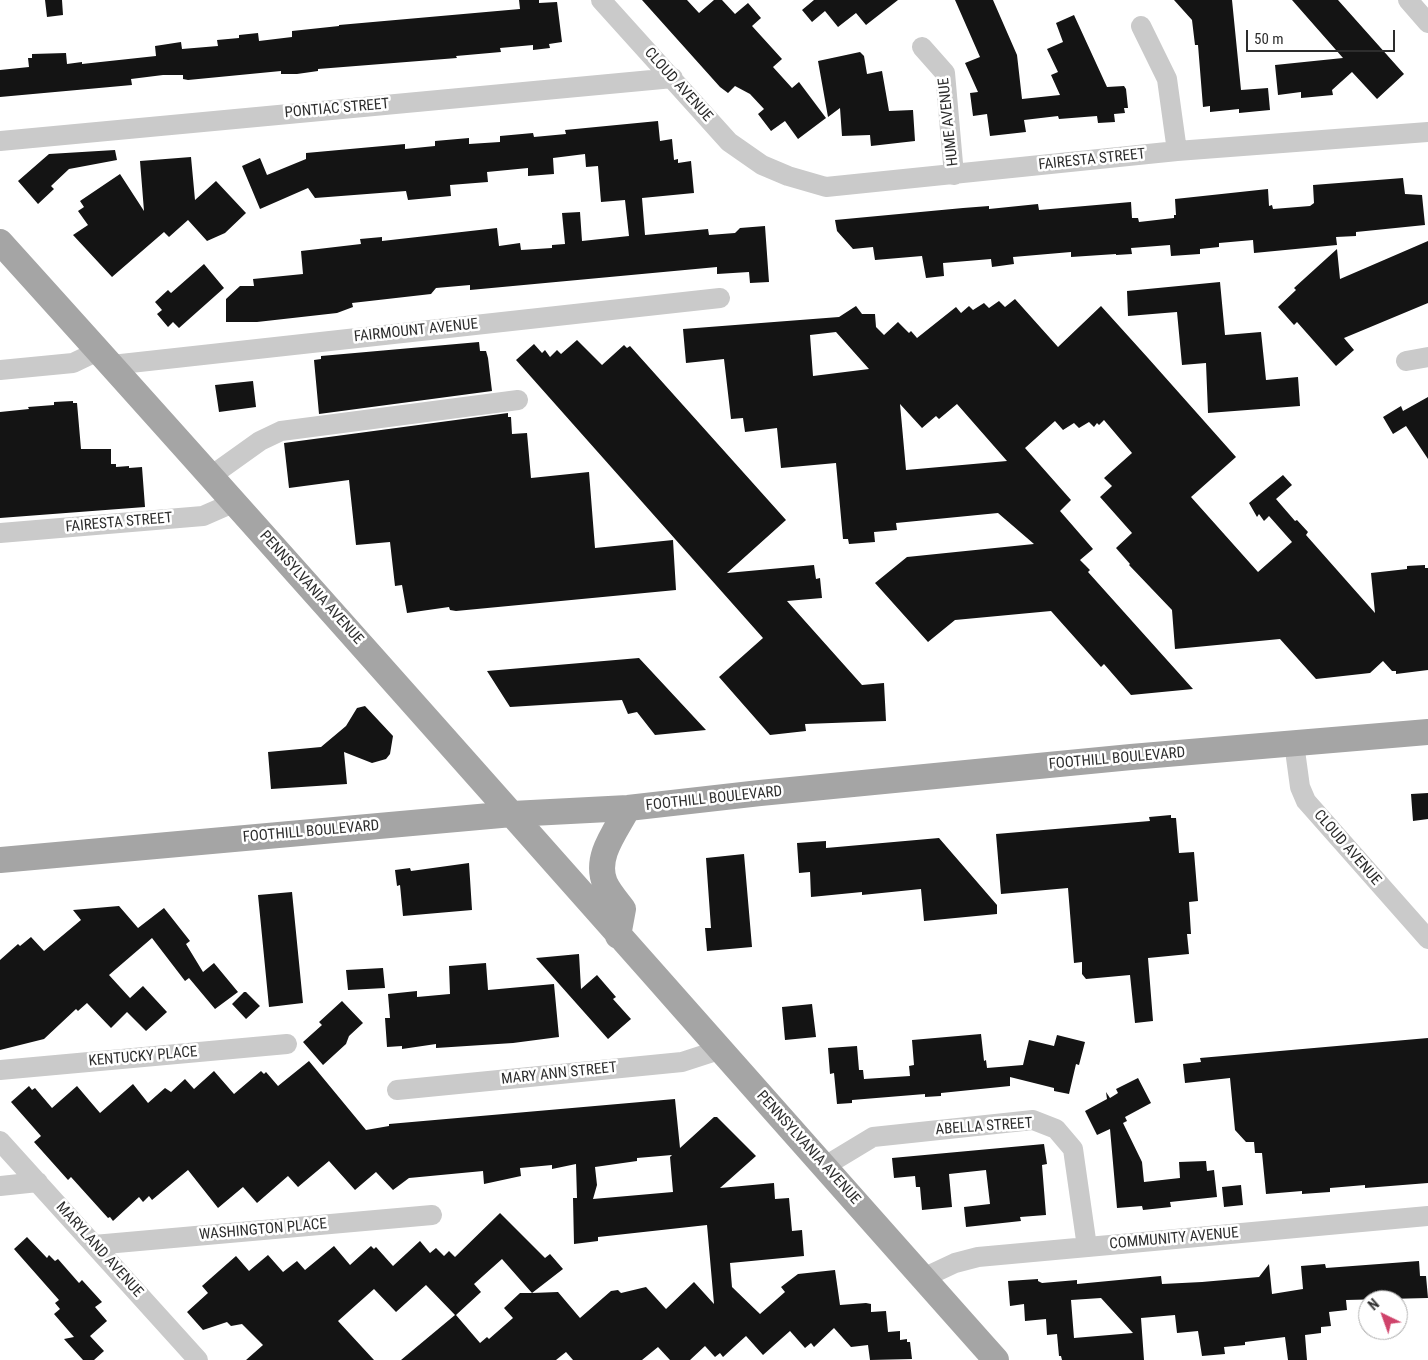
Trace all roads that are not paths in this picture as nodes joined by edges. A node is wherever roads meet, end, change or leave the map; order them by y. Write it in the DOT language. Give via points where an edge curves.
graph roads {
  1 [pos="601,0"];
  2 [pos="1141,26"];
  3 [pos="922,47"];
  4 [pos="673,78"];
  5 [pos="1428,132"];
  6 [pos="0,141"];
  7 [pos="1177,151"];
  8 [pos="760,164"];
  9 [pos="954,175"];
  10 [pos="0,242"];
  11 [pos="720,298"];
  12 [pos="1428,357"];
  13 [pos="105,358"];
  14 [pos="1406,361"];
  15 [pos="0,370"];
  16 [pos="518,400"];
  17 [pos="211,476"];
  18 [pos="235,502"];
  19 [pos="0,533"];
  20 [pos="1428,732"];
  21 [pos="1294,743"];
  22 [pos="628,808"];
  23 [pos="512,814"];
  24 [pos="0,860"];
  25 [pos="618,936"];
  26 [pos="1428,939"];
  27 [pos="286,1044"];
  28 [pos="718,1050"];
  29 [pos="0,1070"];
  30 [pos="397,1090"];
  31 [pos="0,1140"];
  32 [pos="825,1166"];
  33 [pos="38,1182"];
  34 [pos="0,1186"];
  35 [pos="432,1215"];
  36 [pos="1428,1216"];
  37 [pos="94,1245"];
  38 [pos="1087,1247"];
  39 [pos="923,1278"];
  40 [pos="198,1360"];
  41 [pos="996,1360"];
  1 -- 4 [label="street, CLOUD AVENUE"];
  2 -- 7 [label="street" via="1167,79"];
  3 -- 9 [label="street, HUME AVENUE" via="945,73"];
  4 -- 6 [label="street, PONTIAC STREET"];
  4 -- 8 [label="street, CLOUD AVENUE" via="728,142"];
  5 -- 7 [label="street, FAIRESTA STREET"];
  7 -- 9 [label="street, FAIRESTA STREET"];
  8 -- 9 [label="street, FAIRESTA STREET" via="788,176 826,186"];
  10 -- 13 [label="main road, PENNSYLVANIA AVENUE"];
  11 -- 13 [label="street, FAIRMOUNT AVENUE"];
  12 -- 14 [label="street"];
  13 -- 15 [label="street"];
  13 -- 17 [label="main road, PENNSYLVANIA AVENUE"];
  16 -- 17 [label="street" via="281,431 260,441"];
  17 -- 18 [label="main road, PENNSYLVANIA AVENUE"];
  18 -- 19 [label="street, FAIRESTA STREET" via="203,516"];
  18 -- 23 [label="main road, PENNSYLVANIA AVENUE"];
  20 -- 21 [label="main road, FOOTHILL BOULEVARD"];
  21 -- 22 [label="main road, FOOTHILL BOULEVARD"];
  21 -- 26 [label="street, CLOUD AVENUE" via="1300,787 1306,800"];
  22 -- 23 [label="main road, FOOTHILL BOULEVARD"];
  22 -- 25 [label="main road" via="607,847 601,866 605,884 623,909"];
  23 -- 24 [label="main road, FOOTHILL BOULEVARD"];
  23 -- 25 [label="main road, PENNSYLVANIA AVENUE"];
  25 -- 28 [label="main road, PENNSYLVANIA AVENUE"];
  27 -- 29 [label="street, KENTUCKY PLACE"];
  28 -- 30 [label="street, MARY ANN STREET" via="682,1062"];
  28 -- 32 [label="main road, PENNSYLVANIA AVENUE"];
  31 -- 33 [label="street, MARYLAND AVENUE"];
  32 -- 38 [label="street, ABELLA STREET" via="873,1136 1033,1120 1056,1129 1073,1150"];
  32 -- 39 [label="main road, PENNSYLVANIA AVENUE"];
  33 -- 34 [label="street"];
  33 -- 37 [label="street, MARYLAND AVENUE"];
  35 -- 37 [label="street, WASHINGTON PLACE"];
  36 -- 38 [label="street, COMMUNITY AVENUE"];
  37 -- 40 [label="street, MARYLAND AVENUE"];
  38 -- 39 [label="street, COMMUNITY AVENUE" via="978,1257 955,1263"];
  39 -- 41 [label="main road, PENNSYLVANIA AVENUE"];
}
